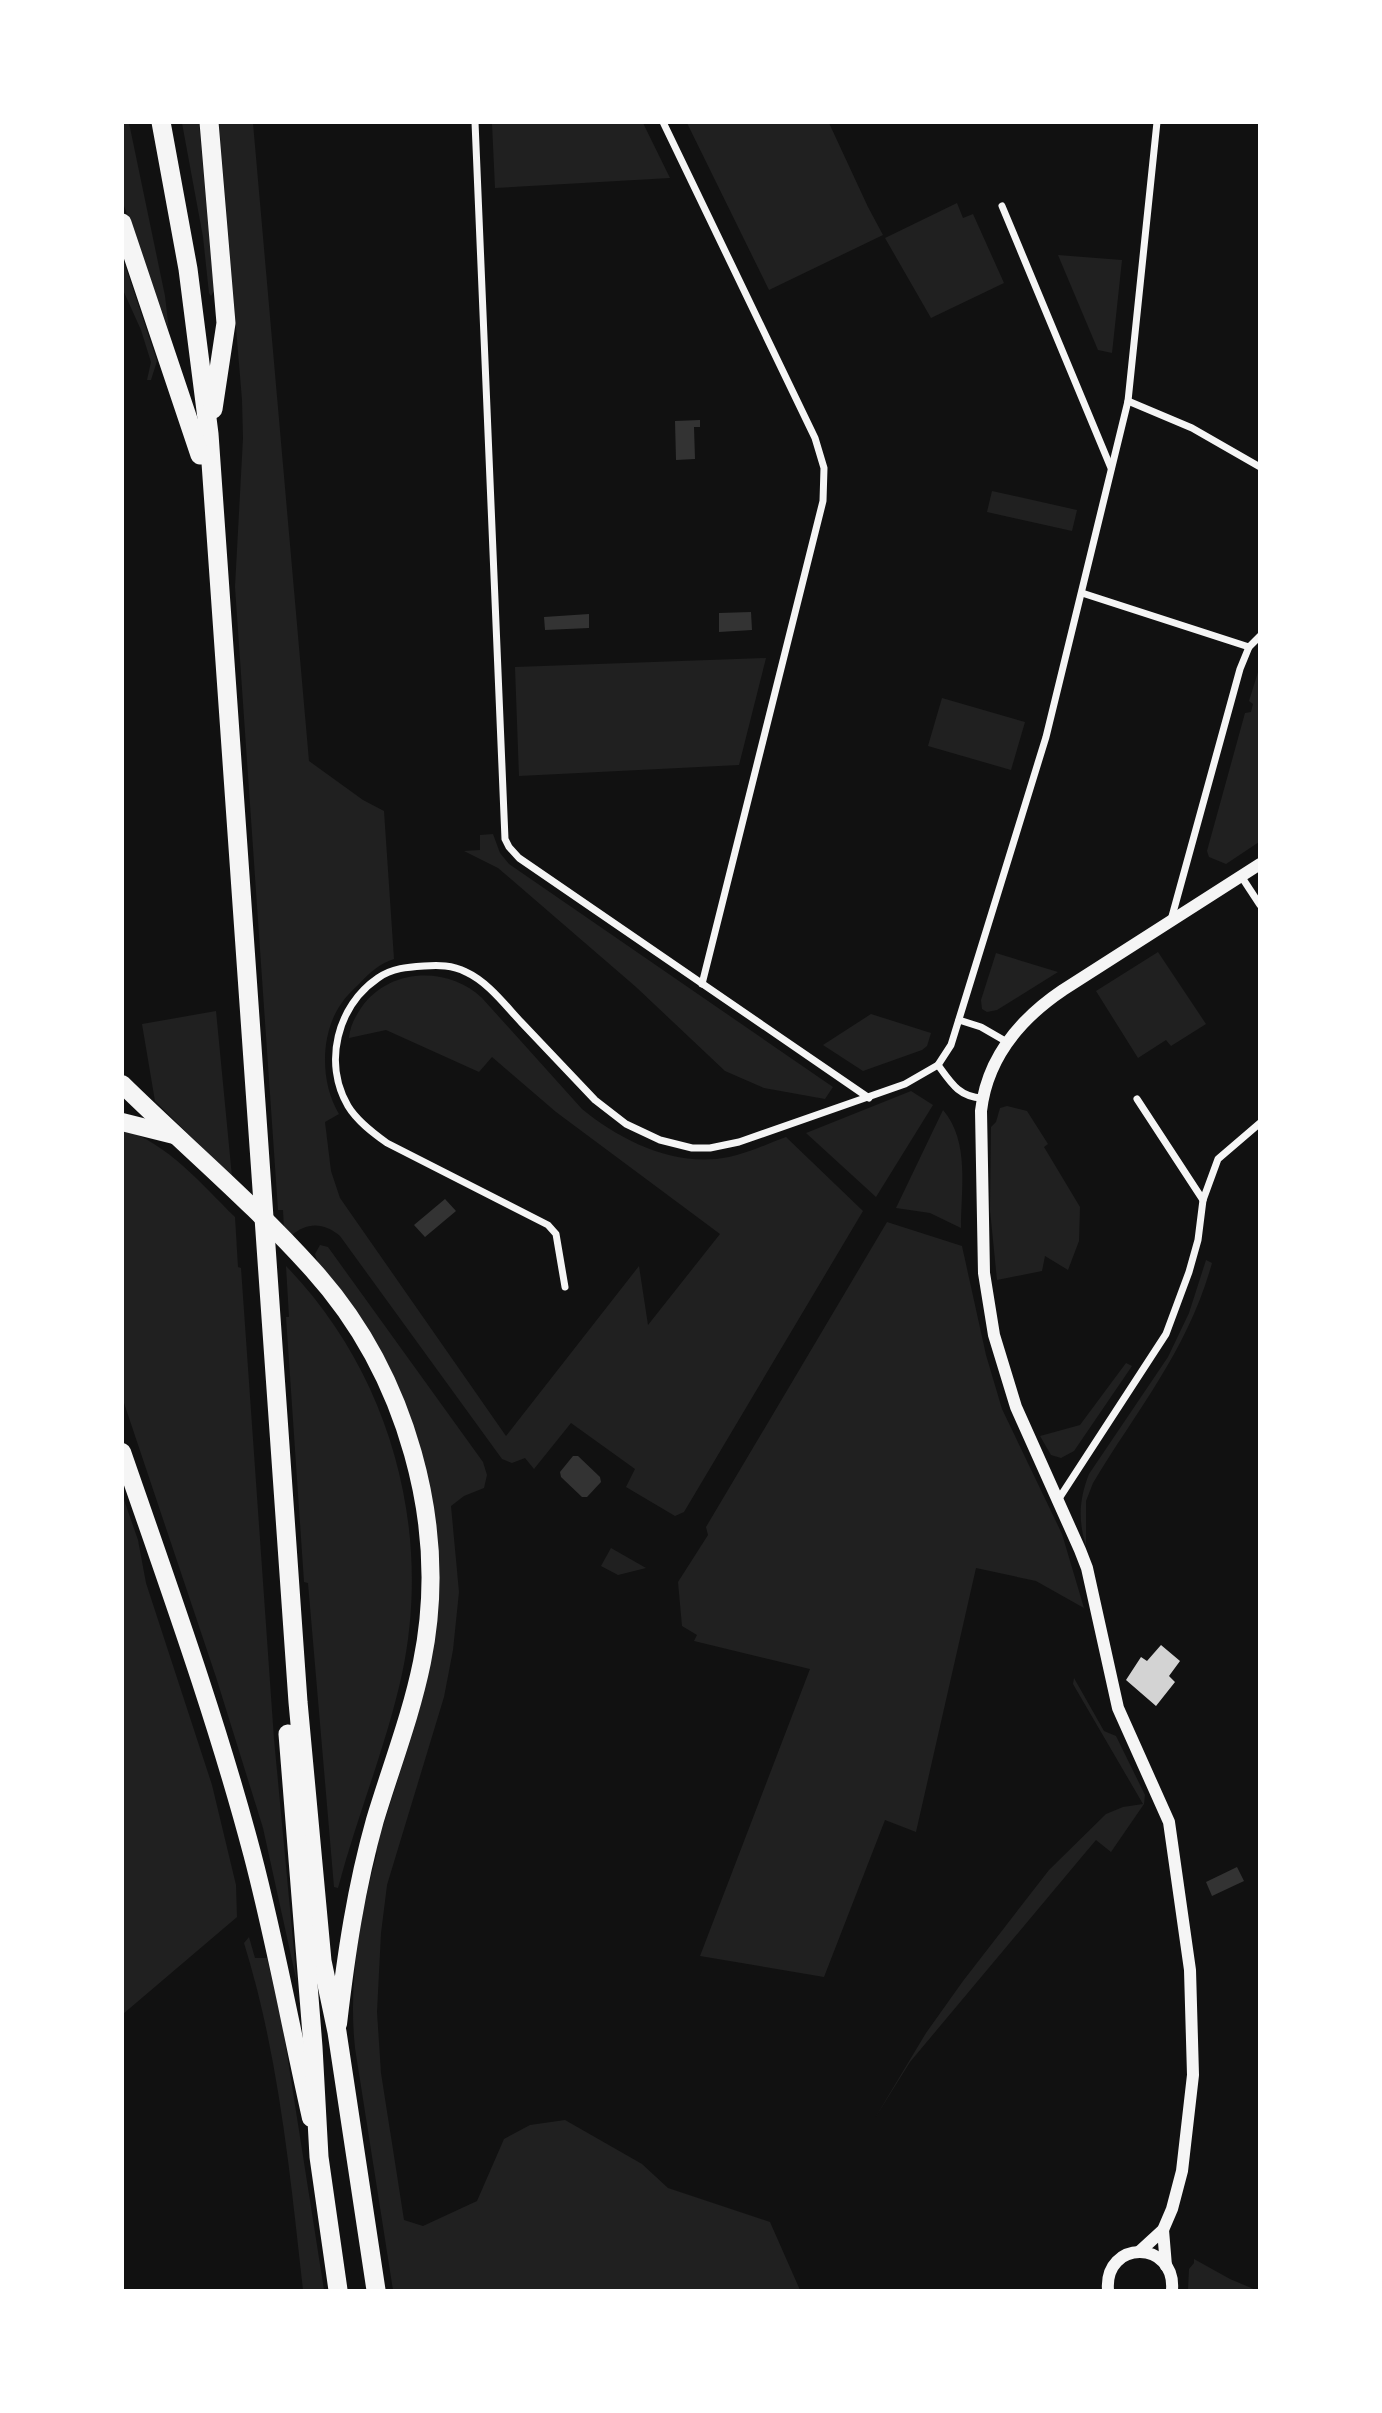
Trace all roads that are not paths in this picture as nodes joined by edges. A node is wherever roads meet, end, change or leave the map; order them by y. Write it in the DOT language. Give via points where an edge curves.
graph roads {
  1 [pos="150,122"];
  2 [pos="161,122"];
  3 [pos="209,122"];
  4 [pos="475,122"];
  5 [pos="663,122"];
  6 [pos="1157,122"];
  7 [pos="1002,206"];
  8 [pos="122,223"];
  9 [pos="1128,401"];
  10 [pos="209,435"];
  11 [pos="200,455"];
  12 [pos="1259,467"];
  13 [pos="1111,468"];
  14 [pos="1082,593"];
  15 [pos="1259,636"];
  16 [pos="1249,647"];
  17 [pos="1259,864"];
  18 [pos="1241,876"];
  19 [pos="1259,905"];
  20 [pos="1171,920"];
  21 [pos="702,984"];
  22 [pos="959,1020"];
  23 [pos="1006,1042"];
  24 [pos="938,1065"];
  25 [pos="122,1084"];
  26 [pos="869,1098"];
  27 [pos="982,1098"];
  28 [pos="1137,1100"];
  29 [pos="122,1122"];
  30 [pos="1259,1123"];
  31 [pos="174,1135"];
  32 [pos="1203,1200"];
  33 [pos="257,1202"];
  34 [pos="260,1241"];
  35 [pos="565,1287"];
  36 [pos="122,1452"];
  37 [pos="1058,1500"];
  38 [pos="337,2032"];
  39 [pos="319,2157"];
  40 [pos="1163,2230"];
  41 [pos="1139,2252"];
  42 [pos="1166,2266"];
  43 [pos="1108,2290"];
  44 [pos="1172,2290"];
  45 [pos="338,2291"];
  46 [pos="376,2291"];
  1 -- 11 [label="highway" via="178,282"];
  2 -- 10 [label="highway" via="188,269"];
  3 -- 10 [label="highway" via="226,323"];
  4 -- 21 [label="street" via="505,839 519,858"];
  5 -- 21 [label="street" via="815,438 824,468 823,501"];
  6 -- 9 [label="street"];
  7 -- 13 [label="street"];
  8 -- 11 [label="highway"];
  9 -- 12 [label="street" via="1192,428"];
  9 -- 13 [label="street"];
  10 -- 33 [label="highway"];
  11 -- 33 [label="highway"];
  13 -- 14 [label="street"];
  14 -- 16 [label="street"];
  14 -- 22 [label="street" via="1046,737"];
  15 -- 16 [label="street"];
  16 -- 20 [label="street"];
  17 -- 18 [label="street"];
  18 -- 19 [label="street"];
  18 -- 20 [label="street"];
  20 -- 23 [label="street" via="1046,1002"];
  21 -- 26 [label="street"];
  22 -- 23 [label="street"];
  22 -- 24 [label="street" via="948,1052"];
  23 -- 27 [label="street"];
  24 -- 26 [label="street"];
  24 -- 27 [label="street" via="961,1094"];
  25 -- 31 [label="main road"];
  26 -- 35 [label="street" via="739,1142 710,1148 672,1144 611,1114 467,972 437,965 396,969 379,977 349,1009 337,1038 339,1085 349,1108 387,1143 548,1225 556,1234"];
  27 -- 37 [label="street" via="982,1240 993,1335 1016,1407"];
  28 -- 32 [label="street"];
  29 -- 31 [label="main road"];
  30 -- 32 [label="street" via="1217,1159"];
  31 -- 38 [label="main road" via="314,1271 352,1321 402,1420 427,1522 429,1599 422,1660 358,1886"];
  32 -- 37 [label="street" via="1198,1240 1166,1334"];
  33 -- 34 [label="highway"];
  34 -- 38 [label="highway" via="322,1961"];
  34 -- 39 [label="highway" via="286,1709"];
  36 -- 39 [label="main road" via="208,1704 252,1852"];
  37 -- 40 [label="street" via="1087,1568 1118,1708 1166,1813 1173,1841 1190,1970 1193,2075 1182,2171"];
  38 -- 46 [label="highway"];
  39 -- 45 [label="highway"];
  40 -- 41 [label="street"];
  40 -- 42 [label="street"];
  41 -- 42 [label="street" via="1157,2257"];
  41 -- 43 [label="street" via="1117,2261 1109,2274"];
  42 -- 44 [label="street"];
}
